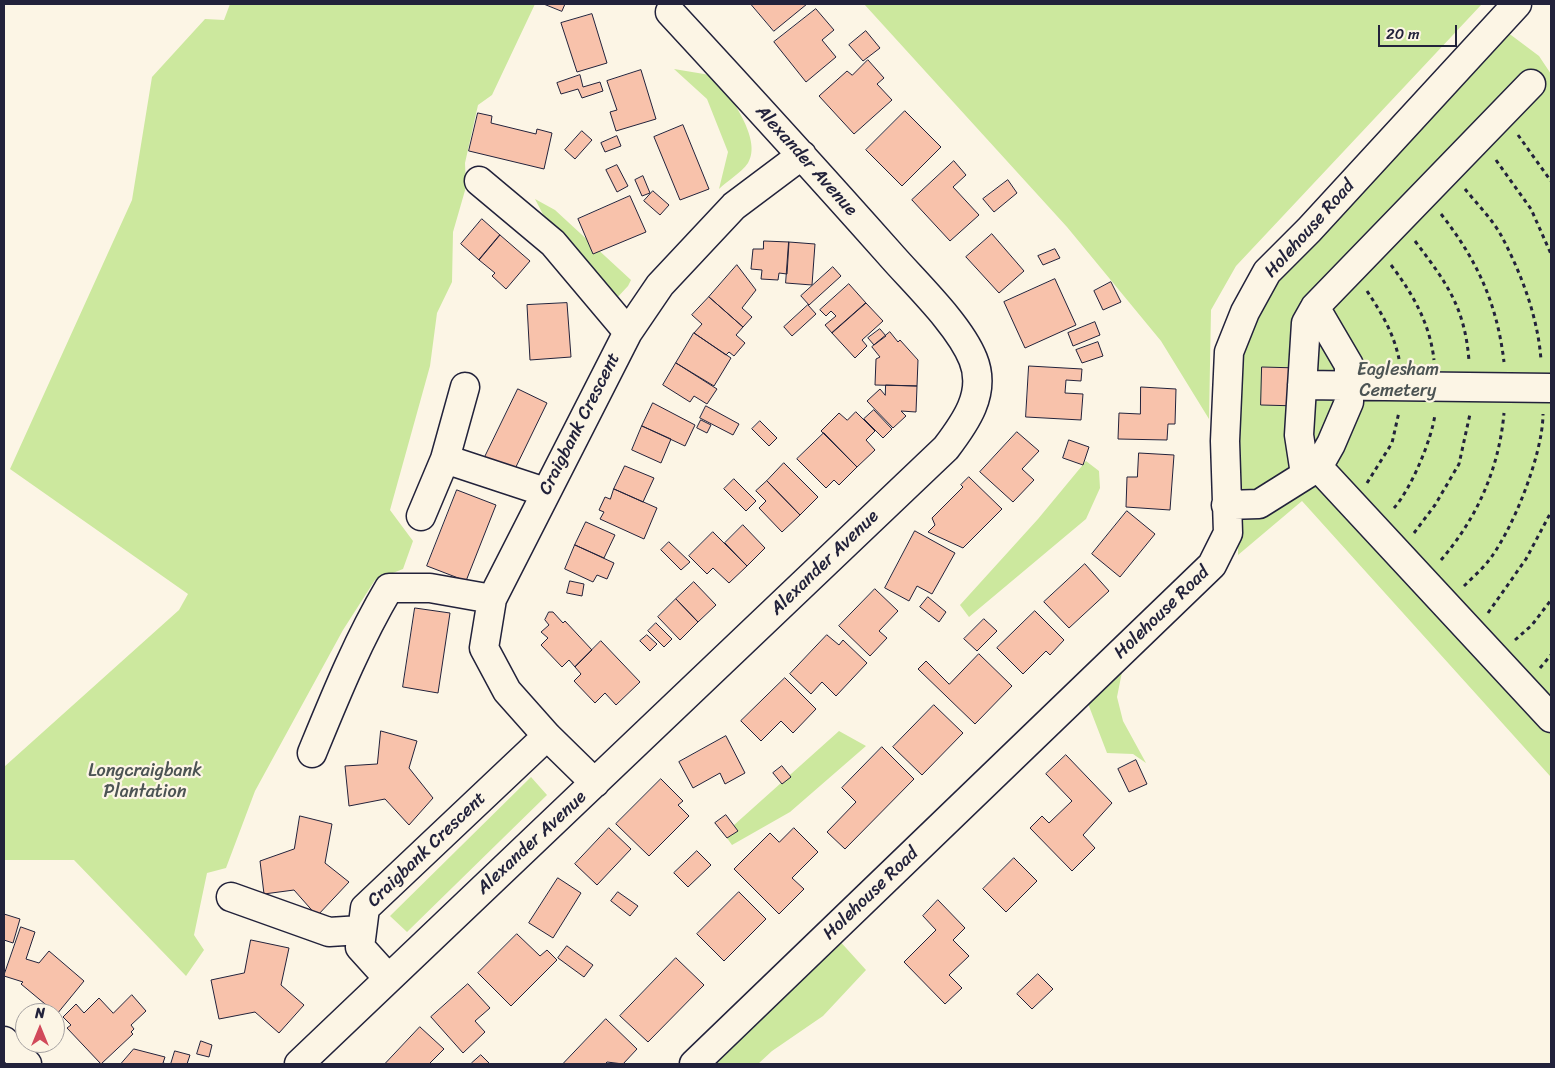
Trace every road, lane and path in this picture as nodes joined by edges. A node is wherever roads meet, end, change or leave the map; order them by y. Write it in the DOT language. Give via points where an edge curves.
graph roads {
  1 [pos="1516,4"];
  2 [pos="670,12"];
  3 [pos="1530,84"];
  4 [pos="1502,113"];
  5 [pos="1479,137"];
  6 [pos="802,155"];
  7 [pos="480,181"];
  8 [pos="1551,181"];
  9 [pos="1551,254"];
  10 [pos="1316,307"];
  11 [pos="628,332"];
  12 [pos="1302,385"];
  13 [pos="1349,385"];
  14 [pos="465,387"];
  15 [pos="1551,388"];
  16 [pos="445,459"];
  17 [pos="1311,471"];
  18 [pos="545,492"];
  19 [pos="1226,505"];
  20 [pos="1551,512"];
  21 [pos="421,516"];
  22 [pos="492,599"];
  23 [pos="1551,600"];
  24 [pos="1474,634"];
  25 [pos="1496,658"];
  26 [pos="1551,718"];
  27 [pos="547,736"];
  28 [pos="312,753"];
  29 [pos="595,783"];
  30 [pos="231,897"];
  31 [pos="361,930"];
  32 [pos="388,978"];
  33 [pos="4,1041"];
  34 [pos="27,1064"];
  35 [pos="299,1064"];
  36 [pos="694,1064"];
  1 -- 19 [label="street, Holehouse Road" via="1316,223 1267,272 1228,352"];
  2 -- 6 [label="street, Alexander Avenue"];
  3 -- 4 [label="street"];
  4 -- 5 [label="street"];
  4 -- 8 [label="path"];
  5 -- 9 [label="path" via="1531,209"];
  5 -- 10 [label="street"];
  6 -- 11 [label="street, Craigbank Crescent" via="734,206 660,285"];
  6 -- 29 [label="street, Alexander Avenue" via="952,326 974,360 978,391 964,424 946,448"];
  7 -- 11 [label="street" via="553,243"];
  10 -- 12 [label="street" via="1306,323"];
  10 -- 13 [label="street" via="1349,365"];
  11 -- 18 [label="street, Craigbank Crescent"];
  12 -- 13 [label="street"];
  12 -- 17 [label="street" via="1299,435"];
  13 -- 15 [label="street"];
  13 -- 17 [label="street" via="1349,402"];
  14 -- 16 [label="street"];
  16 -- 18 [label="street"];
  16 -- 21 [label="street"];
  17 -- 19 [label="street" via="1259,504"];
  17 -- 24 [label="street"];
  18 -- 22 [label="street, Craigbank Crescent"];
  19 -- 36 [label="street, Holehouse Road" via="1228,533 1212,565"];
  20 -- 24 [label="path" via="1526,559"];
  22 -- 27 [label="street, Craigbank Crescent" via="484,648 507,691"];
  22 -- 28 [label="street" via="430,588 389,588 348,668"];
  23 -- 25 [label="path" via="1532,624"];
  24 -- 25 [label="street"];
  25 -- 26 [label="street"];
  27 -- 29 [label="street, Craigbank Crescent"];
  27 -- 31 [label="street, Craigbank Crescent" via="365,908"];
  29 -- 32 [label="street, Alexander Avenue"];
  30 -- 31 [label="street" via="330,932"];
  31 -- 32 [label="street, Craigbank Crescent" via="360,948"];
  32 -- 35 [label="street, Alexander Avenue"];
  33 -- 34 [label="street"];
}
